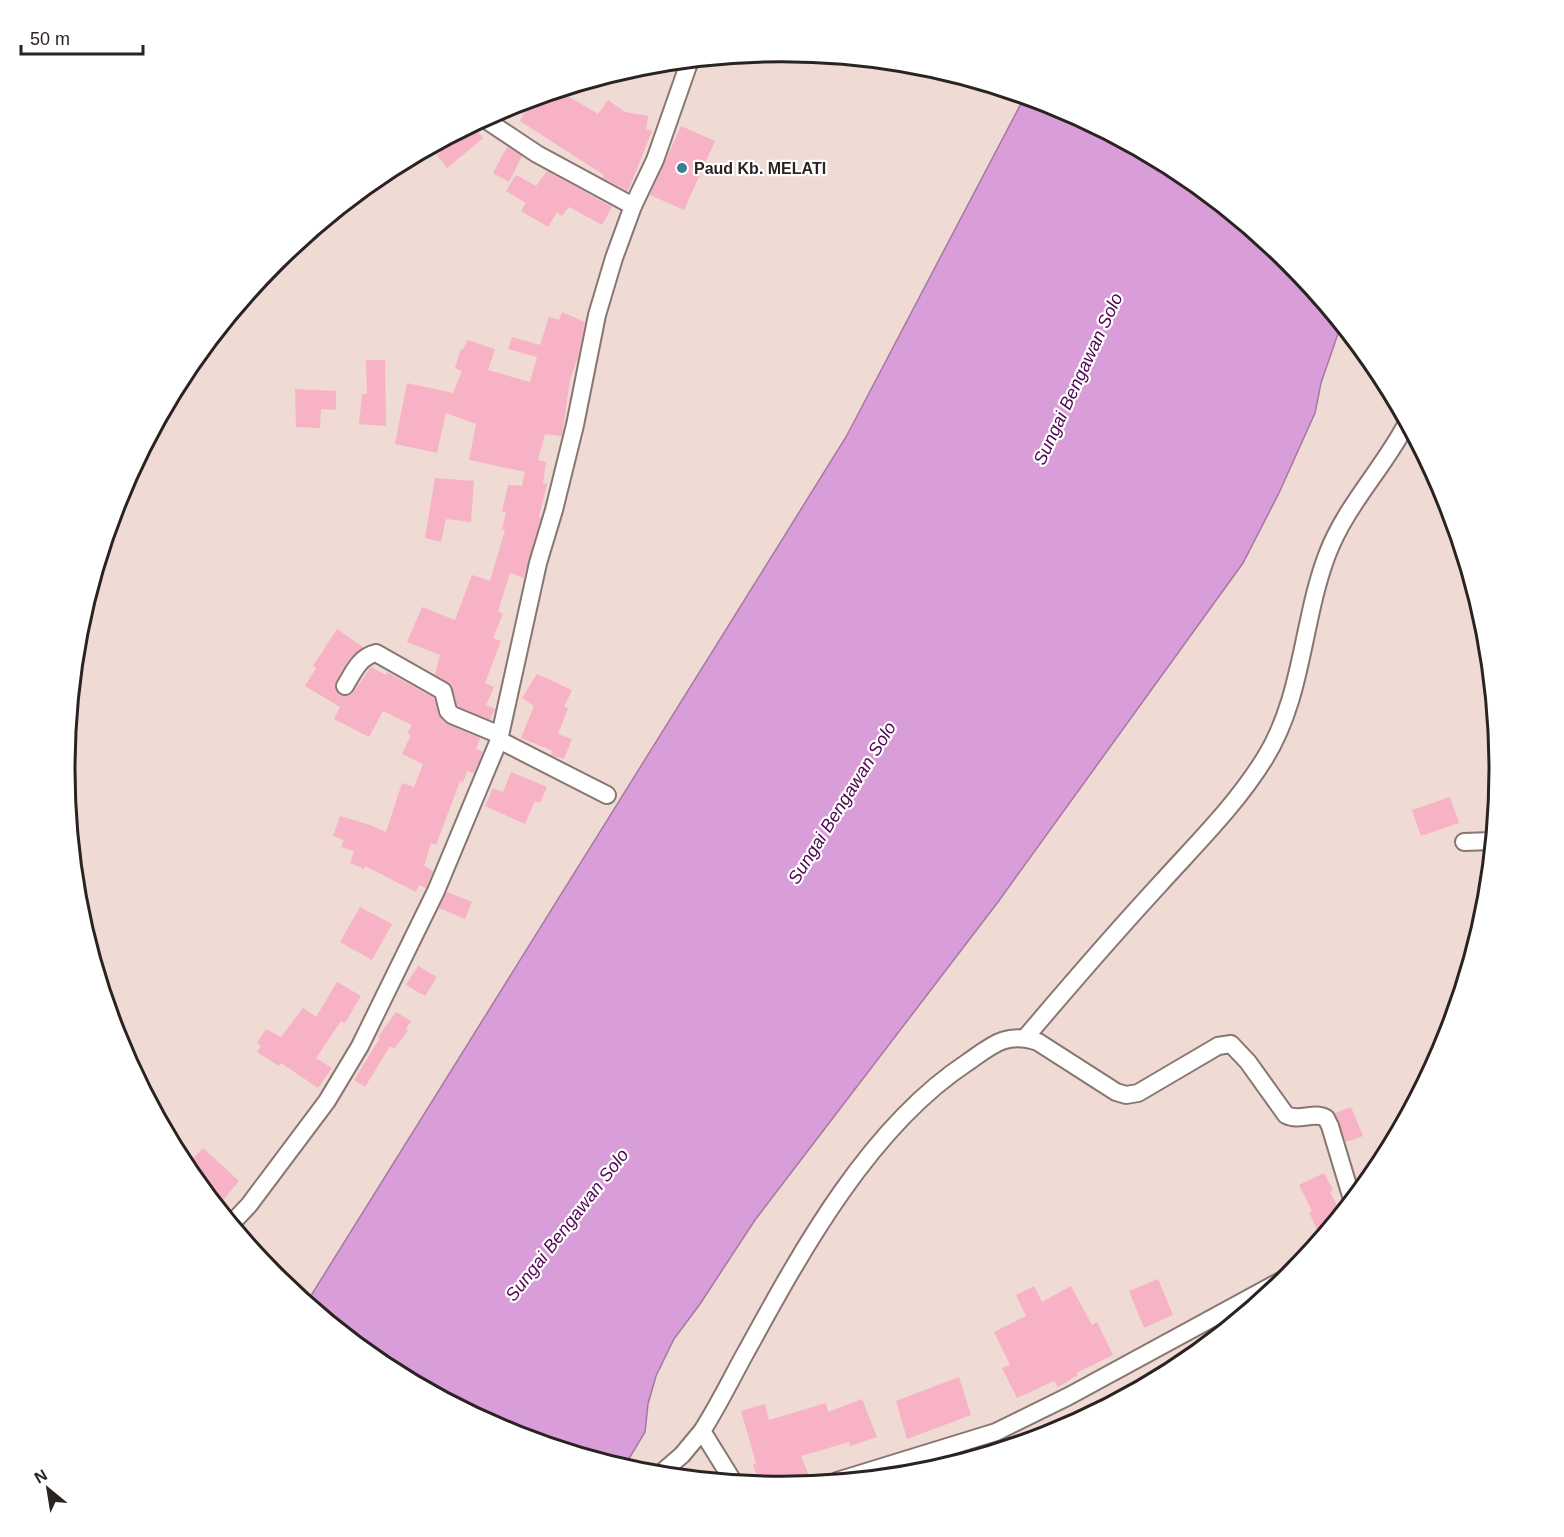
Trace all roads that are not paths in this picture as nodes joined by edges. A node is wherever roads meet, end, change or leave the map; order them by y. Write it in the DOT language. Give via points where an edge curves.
graph roads {
  1 [pos="687,68"];
  2 [pos="492,124"];
  3 [pos="633,206"];
  4 [pos="1402,430"];
  5 [pos="345,686"];
  6 [pos="500,738"];
  7 [pos="607,795"];
  8 [pos="1485,841"];
  9 [pos="1464,842"];
  10 [pos="1025,1038"];
  11 [pos="1349,1190"];
  12 [pos="236,1218"];
  13 [pos="1251,1297"];
  14 [pos="702,1431"];
  15 [pos="669,1466"];
  16 [pos="878,1468"];
  17 [pos="728,1473"];
  1 -- 3 [label="street" via="655,160"];
  2 -- 3 [label="street" via="537,154"];
  3 -- 6 [label="street" via="597,315 575,425 538,563"];
  4 -- 10 [label="street" via="1350,508 1328,553 1315,591 1296,679 1281,726 1265,757 1233,805"];
  5 -- 6 [label="street" via="360,661 376,653 443,691 452,715"];
  6 -- 7 [label="street"];
  6 -- 12 [label="street" via="436,891 360,1046 327,1101"];
  8 -- 9 [label="street"];
  10 -- 11 [label="street" via="1126,1095 1138,1093 1218,1046 1231,1044 1286,1115 1326,1118"];
  10 -- 14 [label="street" via="1008,1038 994,1044 947,1075 908,1109 868,1155 804,1252"];
  13 -- 16 [label="street" via="996,1432"];
  14 -- 15 [label="street"];
  14 -- 17 [label="street"];
}
